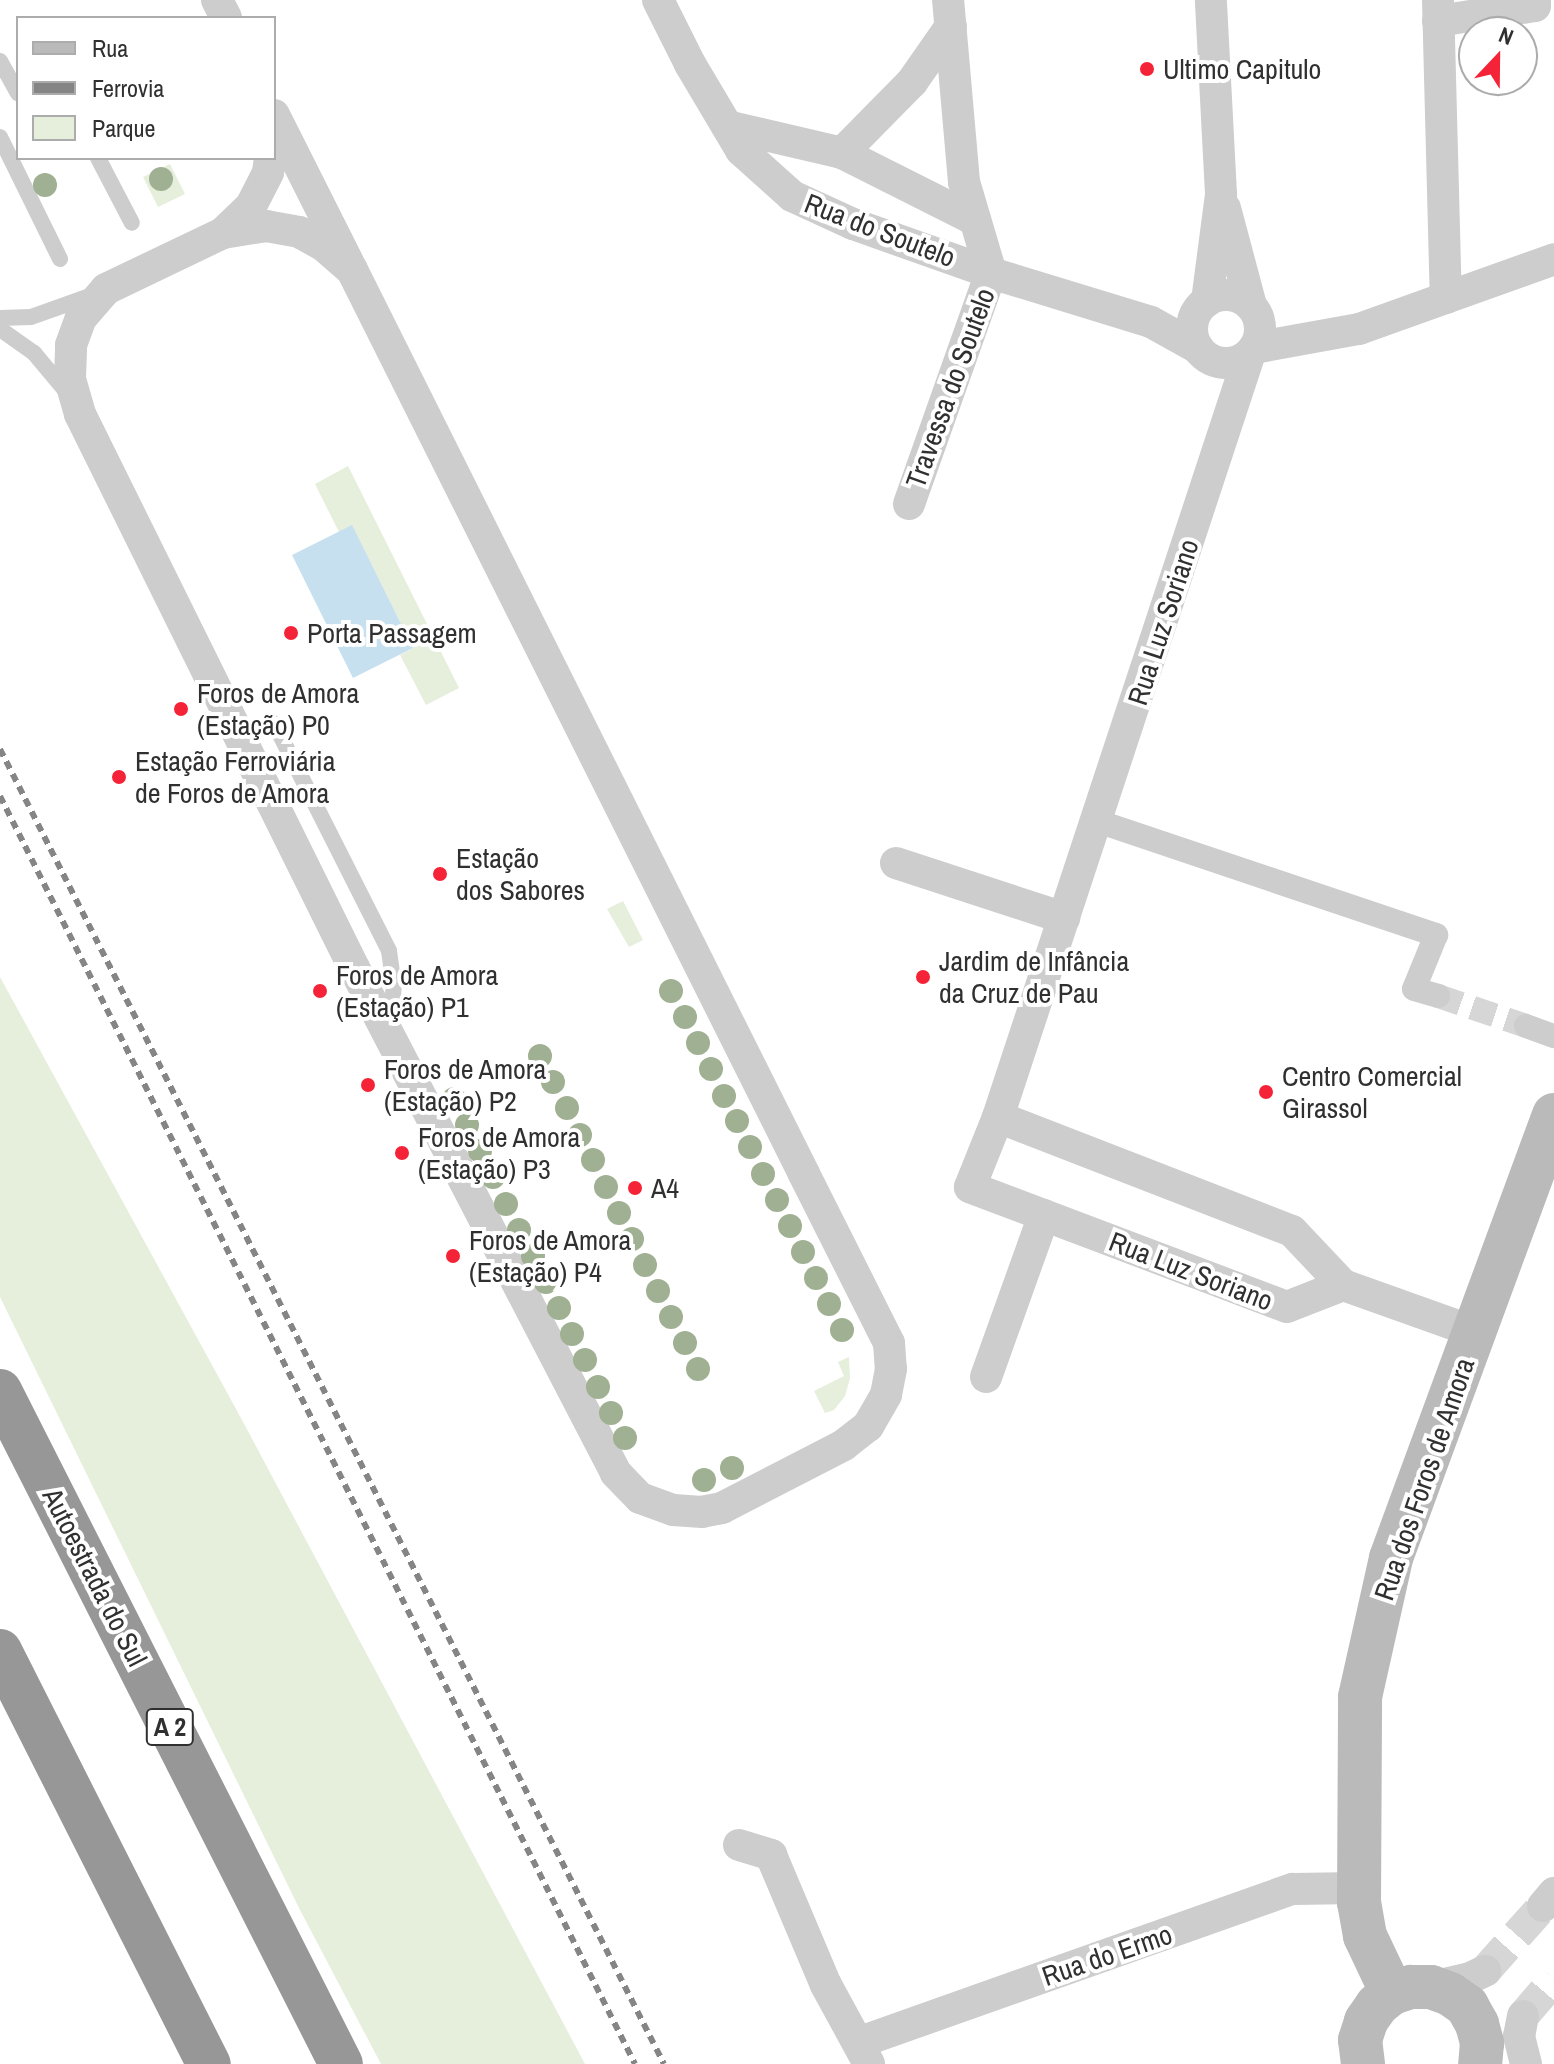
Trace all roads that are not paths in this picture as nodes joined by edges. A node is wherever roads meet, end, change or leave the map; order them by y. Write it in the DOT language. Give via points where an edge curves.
graph roads {
  1 [pos="658,0"];
  2 [pos="1211,0"];
  3 [pos="1535,0"];
  4 [pos="1438,11"];
  5 [pos="949,13"];
  6 [pos="0,61"];
  7 [pos="16,89"];
  8 [pos="276,119"];
  9 [pos="727,126"];
  10 [pos="0,137"];
  11 [pos="842,153"];
  12 [pos="15,160"];
  13 [pos="99,160"];
  14 [pos="270,160"];
  15 [pos="1221,194"];
  16 [pos="975,220"];
  17 [pos="132,223"];
  18 [pos="223,233"];
  19 [pos="60,259"];
  20 [pos="1554,259"];
  21 [pos="352,270"];
  22 [pos="991,273"];
  23 [pos="106,289"];
  24 [pos="1446,298"];
  25 [pos="1204,303"];
  26 [pos="1254,310"];
  27 [pos="0,318"];
  28 [pos="1151,322"];
  29 [pos="0,329"];
  30 [pos="1359,329"];
  31 [pos="1198,348"];
  32 [pos="1252,350"];
  33 [pos="80,414"];
  34 [pos="909,504"];
  35 [pos="274,723"];
  36 [pos="1097,821"];
  37 [pos="896,863"];
  38 [pos="1064,918"];
  39 [pos="1438,996"];
  40 [pos="1526,1026"];
  41 [pos="389,1034"];
  42 [pos="1554,1036"];
  43 [pos="1554,1115"];
  44 [pos="998,1117"];
  45 [pos="1044,1215"];
  46 [pos="1343,1285"];
  47 [pos="1475,1332"];
  48 [pos="986,1377"];
  49 [pos="0,1391"];
  50 [pos="0,1651"];
  51 [pos="739,1845"];
  52 [pos="1358,1888"];
  53 [pos="1485,1971"];
  54 [pos="1412,1990"];
  55 [pos="1523,2016"];
  56 [pos="864,2053"];
  57 [pos="1483,2061"];
  58 [pos="209,2064"];
  59 [pos="341,2064"];
  60 [pos="1363,2064"];
  61 [pos="1526,2064"];
  1 -- 9 [label="street, Rua do Soutelo"];
  2 -- 15 [label="street"];
  3 -- 4 [label="street" via="1535,6"];
  4 -- 24 [label="street"];
  5 -- 11 [label="street" via="912,82"];
  5 -- 16 [label="street" via="964,182"];
  6 -- 7 [label="lane"];
  8 -- 21 [label="street"];
  9 -- 11 [label="street"];
  9 -- 22 [label="street, Rua do Soutelo" via="741,150 792,196 853,224"];
  10 -- 12 [label="lane"];
  11 -- 16 [label="street"];
  12 -- 19 [label="lane"];
  13 -- 17 [label="lane"];
  14 -- 18 [label="street" via="251,206"];
  15 -- 25 [label="street"];
  15 -- 26 [label="street"];
  16 -- 22 [label="street"];
  18 -- 21 [label="street" via="266,226 299,232"];
  18 -- 23 [label="street"];
  20 -- 24 [label="street"];
  21 -- 41 [label="street" via="889,1343 886,1395 868,1426 844,1445 722,1508 673,1510 640,1498 616,1473"];
  22 -- 28 [label="street, Rua do Soutelo"];
  22 -- 34 [label="street, Travessa do Soutelo"];
  23 -- 27 [label="lane" via="31,317"];
  23 -- 33 [label="street" via="81,318 71,345 70,378"];
  24 -- 30 [label="street"];
  25 -- 26 [label="street" via="1235,296"];
  25 -- 28 [label="street"];
  25 -- 31 [label="street" via="1193,326"];
  26 -- 30 [label="street"];
  26 -- 32 [label="street" via="1260,331"];
  28 -- 31 [label="street, Rua do Soutelo"];
  29 -- 33 [label="lane" via="34,353"];
  30 -- 32 [label="street"];
  31 -- 32 [label="street" via="1223,363"];
  32 -- 36 [label="street, Rua Luz Soriano"];
  33 -- 41 [label="street"];
  35 -- 41 [label="lane" via="389,951 394,975"];
  36 -- 38 [label="street, Rua Luz Soriano"];
  36 -- 39 [label="street" via="1436,935 1414,989"];
  37 -- 38 [label="street"];
  38 -- 44 [label="street, Rua Luz Soriano"];
  40 -- 42 [label="street"];
  43 -- 47 [label="main road, Rua dos Foros de Amora"];
  44 -- 45 [label="street, Rua Luz Soriano" via="970,1187"];
  44 -- 46 [label="street" via="1292,1231"];
  45 -- 46 [label="street, Rua Luz Soriano" via="1287,1307"];
  45 -- 48 [label="street"];
  46 -- 47 [label="street"];
  47 -- 52 [label="main road, Rua dos Foros de Amora" via="1391,1558 1374,1624 1360,1697"];
  49 -- 59 [label="highway, Autoestrada do Sul / A 2"];
  50 -- 58 [label="highway"];
  51 -- 56 [label="street" via="771,1855 826,1985"];
  52 -- 54 [label="main road, Rua dos Foros de Amora" via="1365,1936"];
  52 -- 56 [label="street, Rua do Ermo" via="1293,1889"];
  53 -- 54 [label="street"];
  54 -- 57 [label="main road" via="1450,1994 1467,2006 1477,2024"];
  54 -- 60 [label="main road" via="1377,2005 1366,2021 1360,2040"];
  55 -- 61 [label="street" via="1519,2036"];
}
